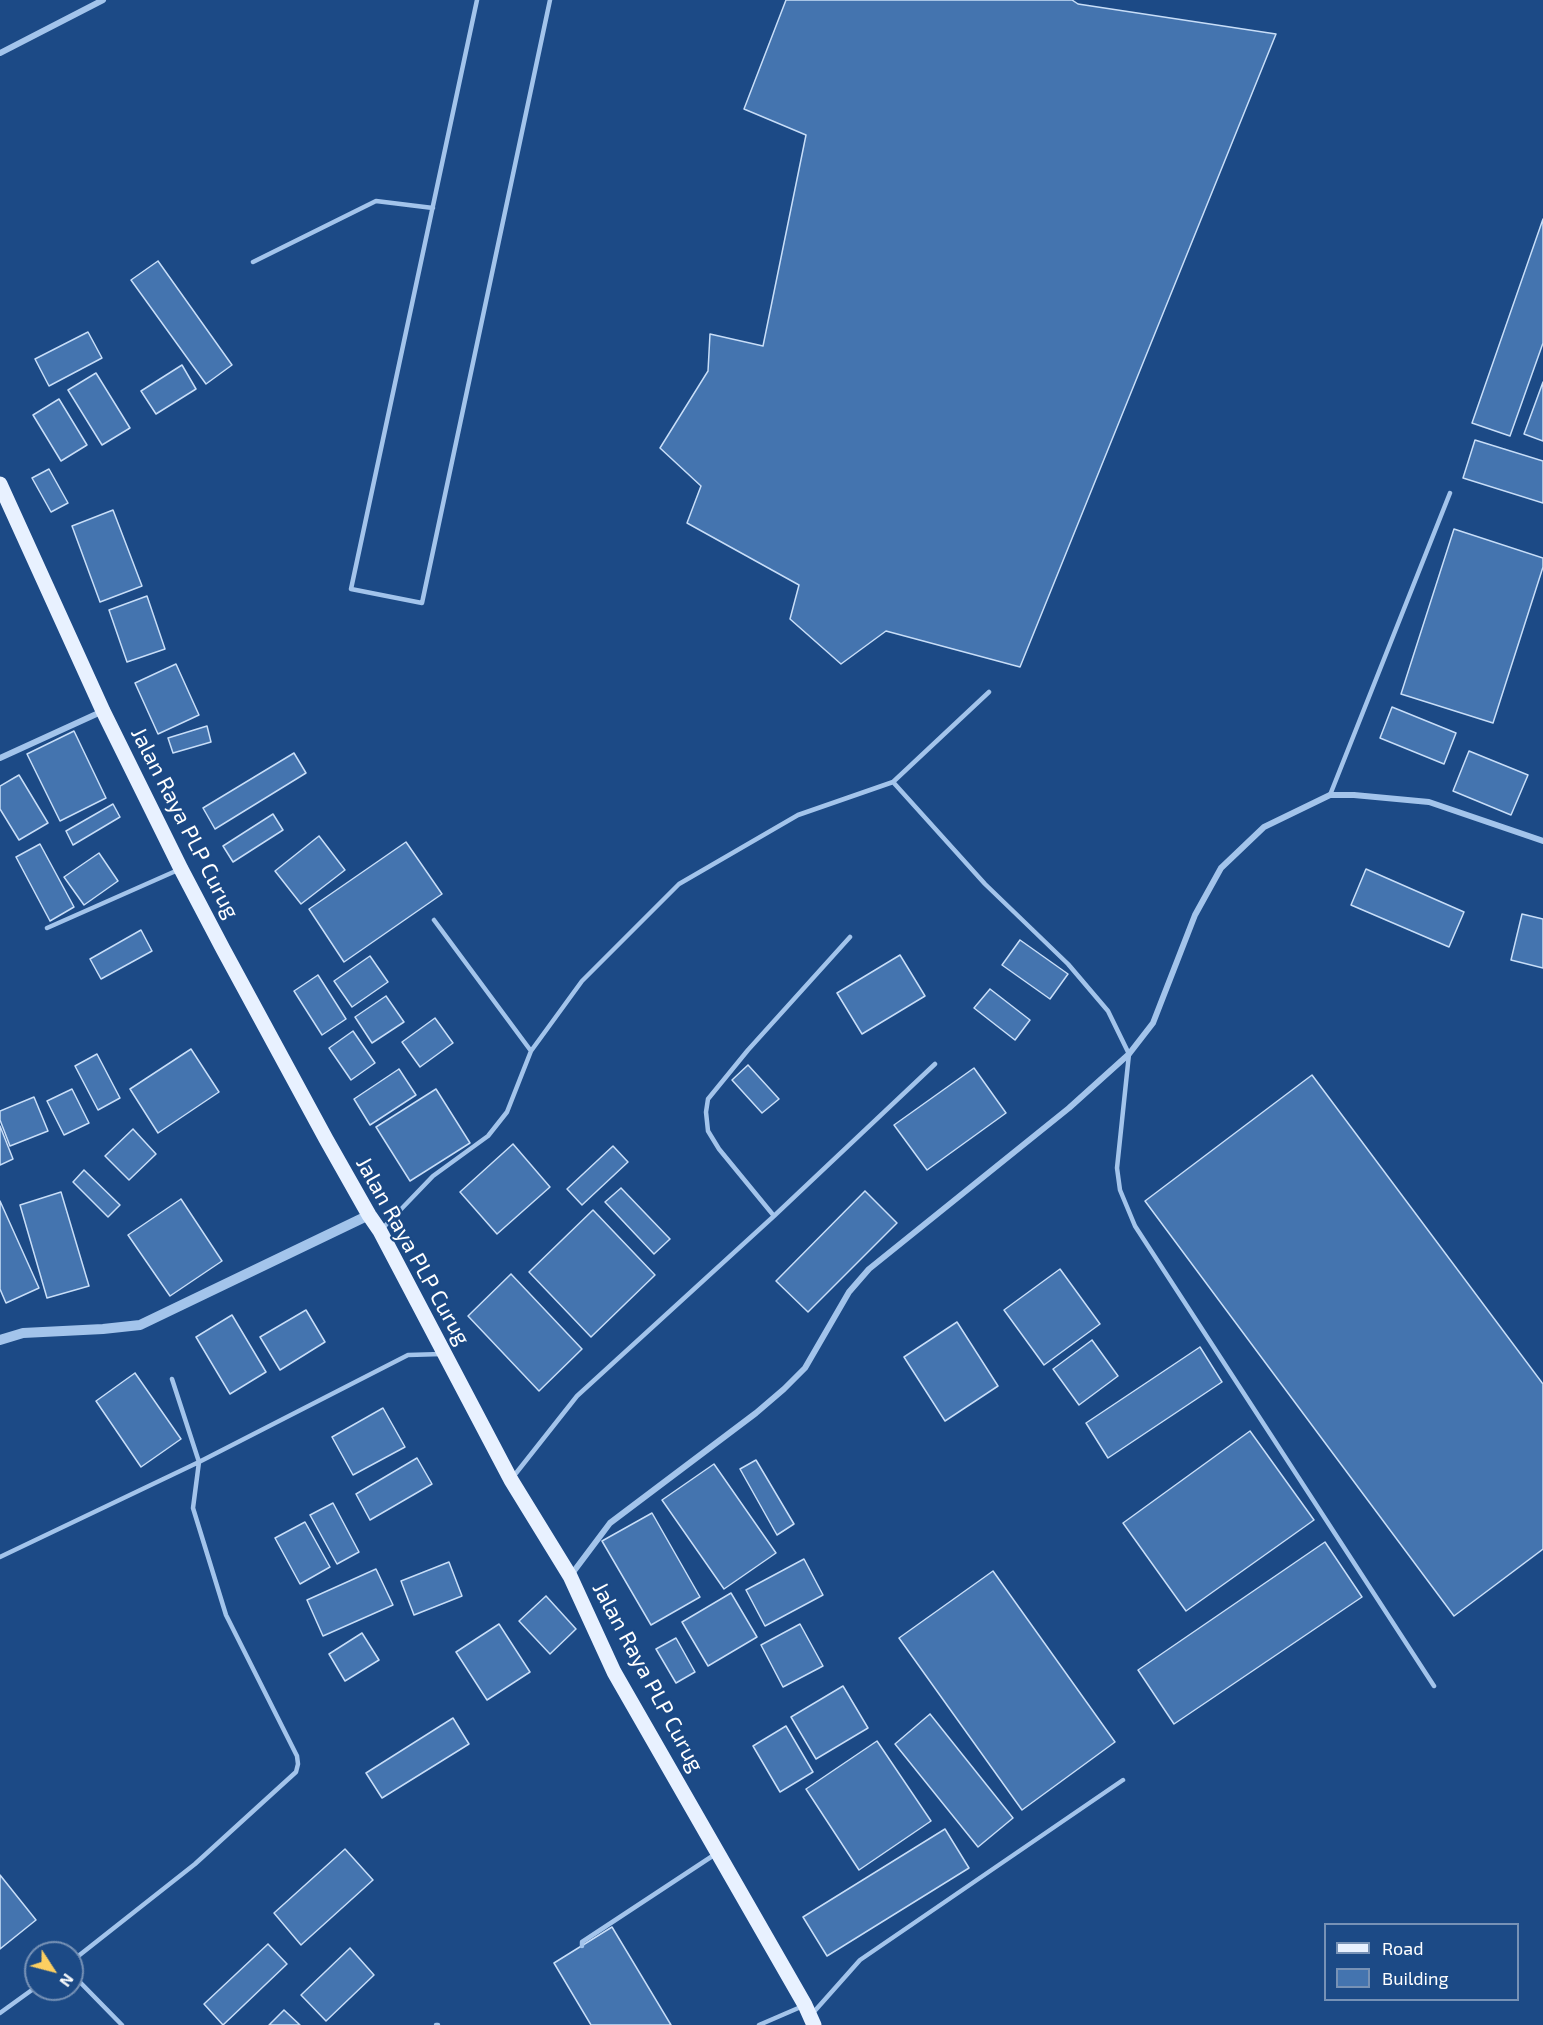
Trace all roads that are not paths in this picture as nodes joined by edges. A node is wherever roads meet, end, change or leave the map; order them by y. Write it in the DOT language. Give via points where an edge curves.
graph roads {
  1 [pos="103,0"];
  2 [pos="477,0"];
  3 [pos="550,0"];
  4 [pos="0,53"];
  5 [pos="433,208"];
  6 [pos="253,262"];
  7 [pos="0,484"];
  8 [pos="1450,493"];
  9 [pos="989,692"];
  10 [pos="103,711"];
  11 [pos="0,758"];
  12 [pos="893,782"];
  13 [pos="1330,795"];
  14 [pos="1543,841"];
  15 [pos="181,869"];
  16 [pos="434,920"];
  17 [pos="47,928"];
  18 [pos="850,937"];
  19 [pos="531,1051"];
  20 [pos="1129,1054"];
  21 [pos="935,1064"];
  22 [pos="369,1215"];
  23 [pos="774,1215"];
  24 [pos="380,1231"];
  25 [pos="0,1340"];
  26 [pos="443,1354"];
  27 [pos="172,1379"];
  28 [pos="199,1462"];
  29 [pos="511,1480"];
  30 [pos="0,1557"];
  31 [pos="570,1576"];
  32 [pos="1434,1686"];
  33 [pos="1123,1780"];
  34 [pos="717,1853"];
  35 [pos="582,1946"];
  36 [pos="84,1951"];
  37 [pos="84,1986"];
  38 [pos="24,1996"];
  39 [pos="0,2013"];
  40 [pos="810,2015"];
  41 [pos="122,2025"];
  42 [pos="759,2025"];
  1 -- 4 [label="street"];
  2 -- 5 [label="lane"];
  3 -- 5 [label="lane" via="422,603 351,589"];
  5 -- 6 [label="lane" via="376,201"];
  7 -- 10 [label="main road, Jalan Raya PLP Curug"];
  8 -- 13 [label="lane"];
  9 -- 12 [label="lane"];
  10 -- 11 [label="street"];
  10 -- 15 [label="main road, Jalan Raya PLP Curug"];
  12 -- 19 [label="lane" via="798,814 680,884 582,981"];
  12 -- 20 [label="lane" via="985,884 1068,964 1108,1011"];
  13 -- 14 [label="street" via="1429,802"];
  13 -- 20 [label="street" via="1264,827 1221,868 1195,915 1153,1023"];
  15 -- 17 [label="lane"];
  15 -- 22 [label="main road, Jalan Raya PLP Curug"];
  16 -- 19 [label="lane"];
  18 -- 23 [label="lane" via="708,1099 708,1131"];
  19 -- 24 [label="lane" via="507,1112 488,1136 434,1176"];
  20 -- 31 [label="street" via="1069,1108 869,1269 849,1292 805,1368 756,1413 610,1523"];
  20 -- 32 [label="lane" via="1117,1168 1120,1190 1135,1226"];
  21 -- 23 [label="lane"];
  22 -- 24 [label="main road, Jalan Raya PLP Curug"];
  22 -- 25 [label="street" via="140,1325 23,1334"];
  23 -- 29 [label="lane" via="577,1396"];
  24 -- 26 [label="main road, Jalan Raya PLP Curug"];
  26 -- 28 [label="lane" via="408,1355"];
  26 -- 29 [label="main road, Jalan Raya PLP Curug"];
  27 -- 28 [label="lane"];
  28 -- 30 [label="lane"];
  28 -- 36 [label="lane" via="193,1508 226,1616 298,1764 296,1772 195,1864"];
  29 -- 31 [label="main road, Jalan Raya PLP Curug"];
  31 -- 34 [label="main road, Jalan Raya PLP Curug" via="614,1672"];
  33 -- 40 [label="lane" via="860,1960"];
  34 -- 35 [label="lane" via="582,1942"];
  34 -- 40 [label="main road, Jalan Raya PLP Curug"];
  37 -- 41 [label="lane"];
  38 -- 39 [label="lane"];
  40 -- 42 [label="lane"];
}
